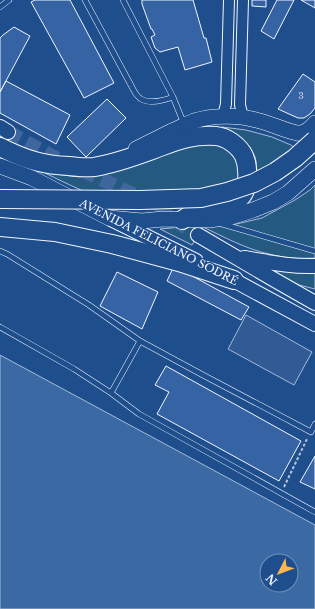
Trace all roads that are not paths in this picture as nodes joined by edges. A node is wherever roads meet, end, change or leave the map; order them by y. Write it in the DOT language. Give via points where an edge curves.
graph roads {
  1 [pos="9,0"];
  2 [pos="85,0"];
  3 [pos="123,0"];
  4 [pos="229,0"];
  5 [pos="243,0"];
  6 [pos="0,7"];
  7 [pos="173,97"];
  8 [pos="223,116"];
  9 [pos="243,118"];
  10 [pos="315,123"];
  11 [pos="184,125"];
  12 [pos="308,137"];
  13 [pos="0,147"];
  14 [pos="112,162"];
  15 [pos="0,166"];
  16 [pos="315,169"];
  17 [pos="0,199"];
  18 [pos="109,218"];
  19 [pos="182,220"];
  20 [pos="209,220"];
  21 [pos="0,227"];
  22 [pos="198,235"];
  23 [pos="0,251"];
  24 [pos="315,251"];
  25 [pos="236,257"];
  26 [pos="315,266"];
  27 [pos="234,280"];
  28 [pos="315,303"];
  29 [pos="315,324"];
  30 [pos="0,327"];
  31 [pos="140,341"];
  32 [pos="110,393"];
  33 [pos="315,424"];
  34 [pos="315,512"];
  1 -- 6 [label="lane"];
  2 -- 7 [label="lane" via="139,97 149,102"];
  3 -- 7 [label="lane"];
  4 -- 8 [label="street" via="226,104"];
  5 -- 9 [label="street" via="240,105"];
  7 -- 11 [label="lane"];
  8 -- 9 [label="main road"];
  8 -- 11 [label="main road" via="196,120"];
  9 -- 12 [label="main road" via="255,119"];
  10 -- 12 [label="main road" via="307,131"];
  11 -- 14 [label="main road"];
  12 -- 17 [label="highway, bridge" via="290,161 275,172 254,183 201,198"];
  13 -- 14 [label="highway" via="38,163 58,166 92,167"];
  14 -- 19 [label="highway" via="201,135 218,136 229,140 244,156 247,181 245,192 230,204 204,209"];
  15 -- 18 [label="main road, AVENIDA FELICIANO SODRÉ" via="32,178"];
  16 -- 20 [label="main road" via="288,193 273,202 231,217"];
  18 -- 19 [label="main road"];
  18 -- 27 [label="main road, AVENIDA FELICIANO SODRÉ"];
  19 -- 20 [label="main road"];
  20 -- 24 [label="lane"];
  21 -- 27 [label="highway" via="55,232 112,244"];
  22 -- 25 [label="main road"];
  23 -- 31 [label="lane" via="89,305"];
  25 -- 26 [label="main road" via="288,266"];
  25 -- 28 [label="main road"];
  27 -- 29 [label="main road, AVENIDA FELICIANO SODRÉ"];
  30 -- 32 [label="lane" via="74,369"];
  31 -- 32 [label="lane"];
  31 -- 33 [label="lane" via="311,432"];
  32 -- 34 [label="lane" via="139,414"];
}
